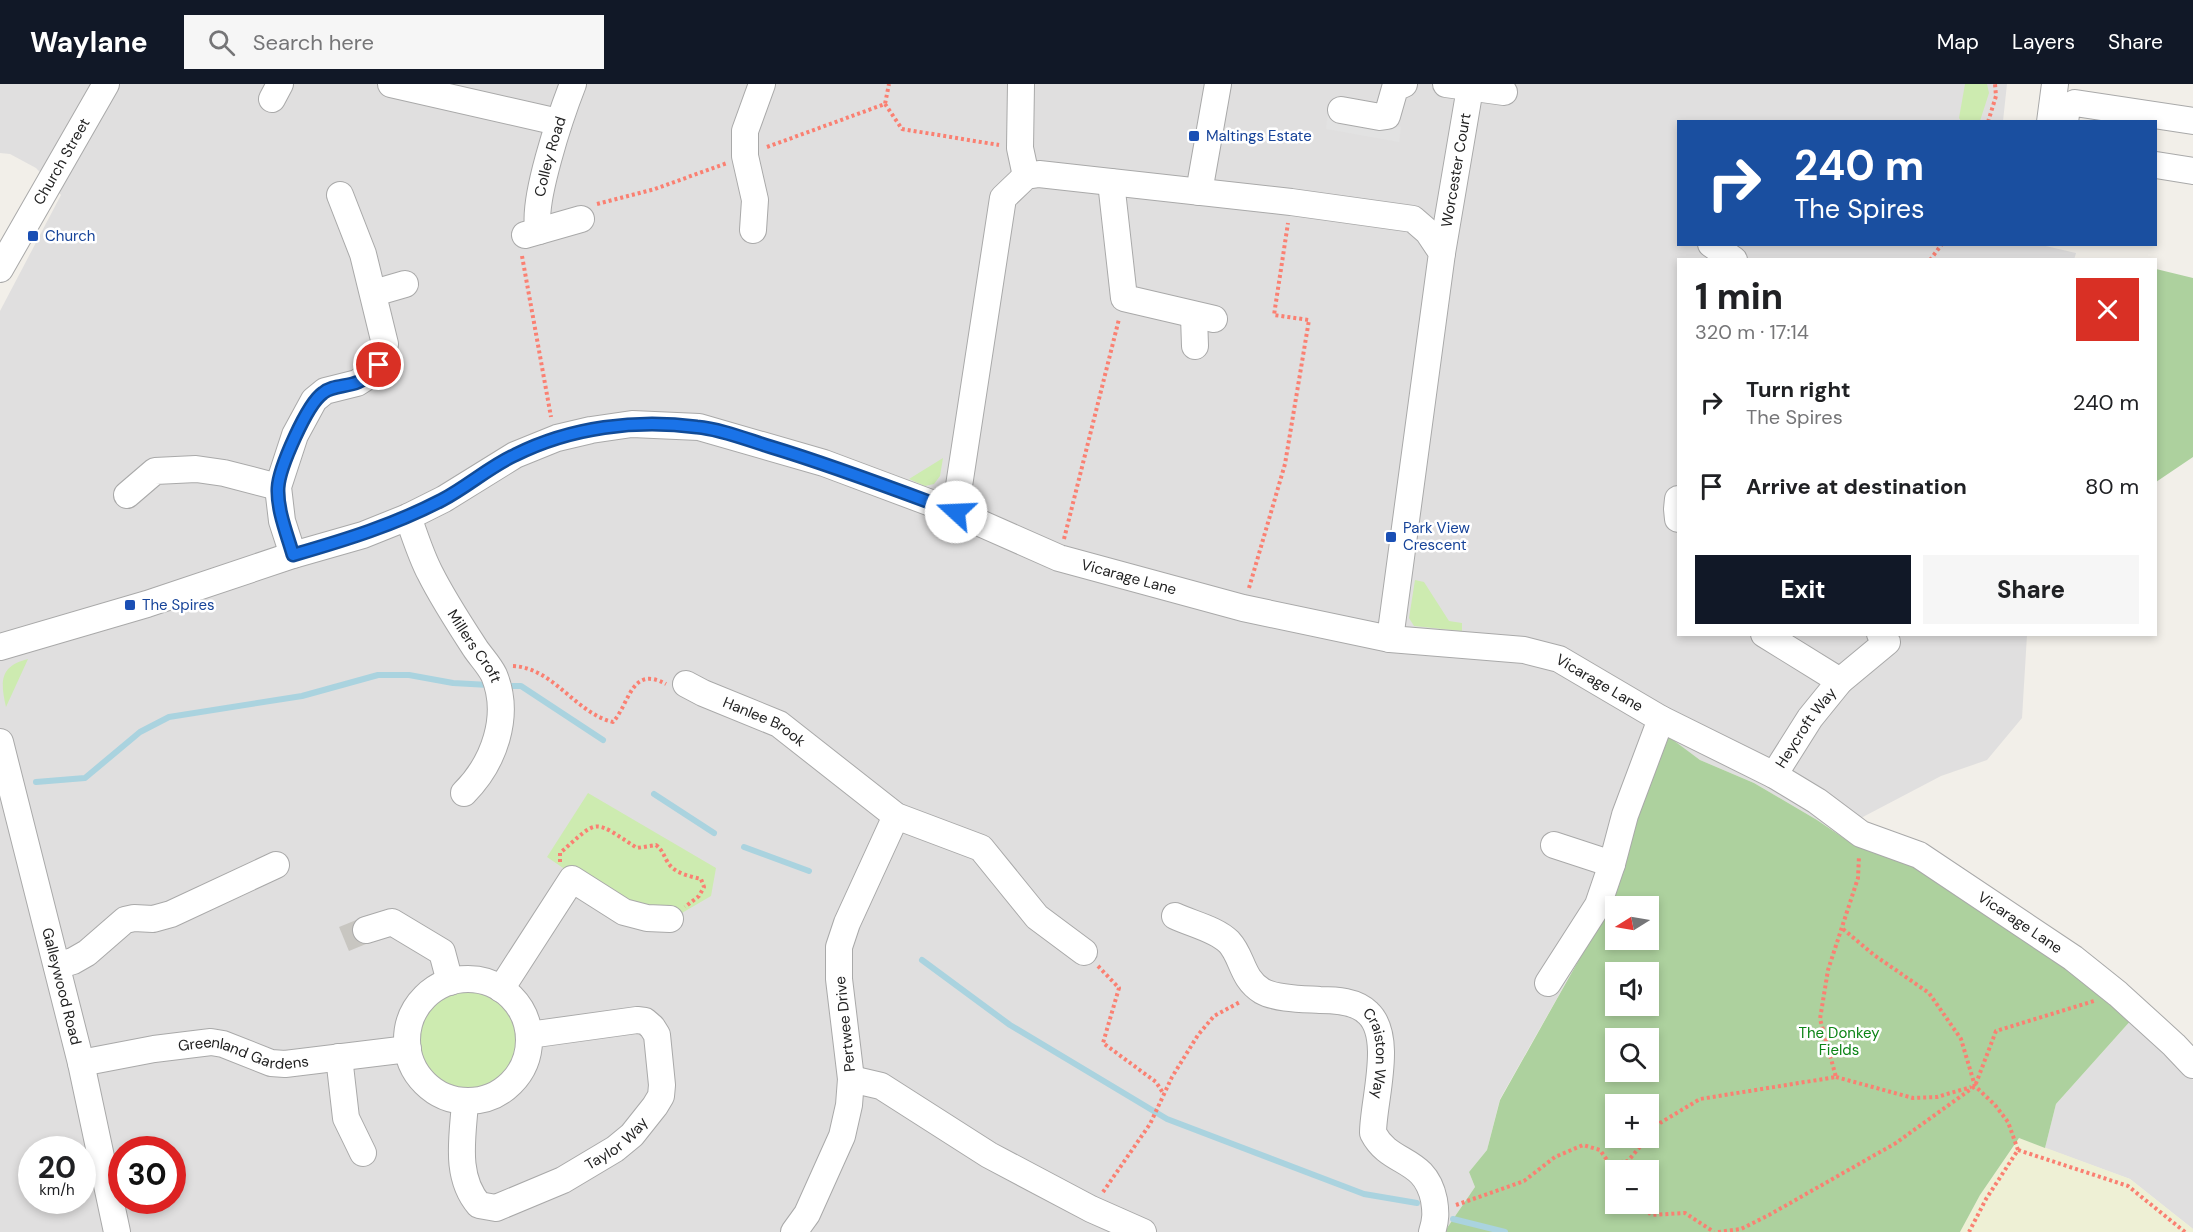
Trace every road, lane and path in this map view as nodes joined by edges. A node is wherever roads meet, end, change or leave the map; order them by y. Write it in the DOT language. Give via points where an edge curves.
graph roads {
  1 [pos="106,84"];
  2 [pos="391,84"];
  3 [pos="573,84"];
  4 [pos="762,84"];
  5 [pos="889,84"];
  6 [pos="1021,84"];
  7 [pos="1218,84"];
  8 [pos="1404,84"];
  9 [pos="1995,84"];
  10 [pos="2055,84"];
  11 [pos="1458,86"];
  12 [pos="1504,92"];
  13 [pos="885,104"];
  14 [pos="1341,110"];
  15 [pos="1989,120"];
  16 [pos="2050,120"];
  17 [pos="2065,120"];
  18 [pos="558,122"];
  19 [pos="2193,122"];
  20 [pos="1020,148"];
  21 [pos="746,156"];
  22 [pos="2157,165"];
  23 [pos="2193,171"];
  24 [pos="1026,176"];
  25 [pos="1111,182"];
  26 [pos="1199,192"];
  27 [pos="340,195"];
  28 [pos="1292,202"];
  29 [pos="581,219"];
  30 [pos="753,230"];
  31 [pos="532,233"];
  32 [pos="1714,246"];
  33 [pos="1442,253"];
  34 [pos="2,258"];
  35 [pos="1731,258"];
  36 [pos="405,284"];
  37 [pos="374,293"];
  38 [pos="1124,298"];
  39 [pos="1195,346"];
  40 [pos="557,438"];
  41 [pos="278,487"];
  42 [pos="127,495"];
  43 [pos="956,512"];
  44 [pos="408,517"];
  45 [pos="293,555"];
  46 [pos="1059,558"];
  47 [pos="1243,608"];
  48 [pos="1767,636"];
  49 [pos="1882,636"];
  50 [pos="1390,639"];
  51 [pos="0,647"];
  52 [pos="495,680"];
  53 [pos="1840,681"];
  54 [pos="694,696"];
  55 [pos="1661,719"];
  56 [pos="0,742"];
  57 [pos="1774,775"];
  58 [pos="478,785"];
  59 [pos="896,816"];
  60 [pos="1861,834"];
  61 [pos="1554,845"];
  62 [pos="1612,864"];
  63 [pos="276,865"];
  64 [pos="568,885"];
  65 [pos="1175,916"];
  66 [pos="670,918"];
  67 [pos="1843,929"];
  68 [pos="366,930"];
  69 [pos="1084,952"];
  70 [pos="57,966"];
  71 [pos="450,982"];
  72 [pos="1548,983"];
  73 [pos="1254,984"];
  74 [pos="501,989"];
  75 [pos="2118,994"];
  76 [pos="529,1035"];
  77 [pos="408,1049"];
  78 [pos="339,1057"];
  79 [pos="81,1063"];
  80 [pos="2193,1065"];
  81 [pos="1836,1077"];
  82 [pos="851,1079"];
  83 [pos="1975,1086"];
  84 [pos="1163,1093"];
  85 [pos="465,1101"];
  86 [pos="1659,1124"];
  87 [pos="1639,1148"];
  88 [pos="2018,1150"];
  89 [pos="363,1153"];
  90 [pos="1606,1160"];
  91 [pos="1629,1160"];
  92 [pos="1435,1206"];
  93 [pos="1091,1209"];
  94 [pos="1650,1214"];
  95 [pos="1741,1230"];
  96 [pos="117,1232"];
  97 [pos="794,1232"];
  98 [pos="1143,1232"];
  99 [pos="1432,1232"];
  100 [pos="1716,1232"];
  101 [pos="1969,1232"];
  102 [pos="2185,1232"];
  1 -- 34 [label="street, Church Street"];
  2 -- 18 [label="street"];
  3 -- 18 [label="street, Colley Road"];
  4 -- 21 [label="street" via="745,131"];
  5 -- 13 [label="path"];
  6 -- 20 [label="street"];
  7 -- 26 [label="street"];
  8 -- 14 [label="street" via="1395,88 1387,116"];
  9 -- 15 [label="path" via="1996,96"];
  10 -- 16 [label="street"];
  11 -- 12 [label="street, Worcester Court"];
  11 -- 33 [label="street, Worcester Court"];
  13 -- 20 [label="path" via="902,129"];
  13 -- 21 [label="path"];
  17 -- 19 [label="street" via="2067,107 2075,103"];
  18 -- 31 [label="street, Colley Road"];
  20 -- 24 [label="street"];
  21 -- 29 [label="path" via="655,189 590,206"];
  21 -- 30 [label="street" via="755,200"];
  22 -- 23 [label="street"];
  24 -- 25 [label="street"];
  24 -- 43 [label="street" via="1003,198"];
  25 -- 26 [label="street"];
  25 -- 38 [label="street"];
  26 -- 28 [label="street"];
  27 -- 37 [label="street"];
  28 -- 33 [label="street" via="1413,219"];
  28 -- 47 [label="path" via="1274,315 1309,320 1285,464"];
  29 -- 31 [label="street"];
  31 -- 40 [label="path" via="521,248"];
  32 -- 35 [label="street"];
  33 -- 50 [label="street"];
  36 -- 37 [label="street"];
  37 -- 41 [label="street" via="385,344 379,365 357,383 325,391 314,400 295,435"];
  38 -- 39 [label="street" via="1204,317"];
  38 -- 46 [label="path"];
  40 -- 43 [label="street, Vicarage Lane" via="632,424 699,427 825,463"];
  40 -- 44 [label="street, Vicarage Lane" via="515,455"];
  41 -- 42 [label="street" via="196,469 155,471"];
  41 -- 45 [label="street" via="282,521"];
  43 -- 46 [label="street, Vicarage Lane"];
  44 -- 45 [label="street, Vicarage Lane"];
  44 -- 52 [label="street, Millers Croft" via="430,573"];
  45 -- 51 [label="street, Vicarage Lane" via="147,604"];
  46 -- 47 [label="street, Vicarage Lane"];
  47 -- 50 [label="street, Vicarage Lane"];
  48 -- 53 [label="street, Heycroft Way"];
  49 -- 53 [label="street, Heycroft Way" via="1887,642"];
  50 -- 55 [label="street, Vicarage Lane" via="1524,650 1559,659"];
  52 -- 54 [label="path" via="516,665 536,672 584,709 613,722 630,692 642,680 656,679"];
  52 -- 58 [label="street, Millers Croft" via="498,738"];
  53 -- 57 [label="street, Heycroft Way" via="1810,718"];
  54 -- 59 [label="street, Hanlee Brook" via="779,724"];
  55 -- 57 [label="street, Vicarage Lane"];
  55 -- 62 [label="street" via="1625,815"];
  56 -- 70 [label="street, Galleywood Road"];
  57 -- 60 [label="street, Vicarage Lane" via="1818,801"];
  59 -- 69 [label="street" via="981,848 1037,917"];
  59 -- 82 [label="street, Pertwee Drive" via="839,947"];
  60 -- 67 [label="path" via="1858,878"];
  60 -- 75 [label="street, Vicarage Lane" via="1919,855 2073,958"];
  61 -- 62 [label="street"];
  62 -- 72 [label="street" via="1598,904"];
  63 -- 70 [label="street" via="171,914 125,920 87,953"];
  64 -- 66 [label="street" via="624,912"];
  64 -- 66 [label="path" via="559,868 560,853 591,826 602,825 637,848 656,845 667,863 680,873 701,879 704,887 699,896"];
  64 -- 74 [label="street"];
  65 -- 73 [label="street" via="1221,936"];
  67 -- 81 [label="path" via="1828,970 1820,1019"];
  67 -- 83 [label="path" via="1929,993 1961,1040"];
  68 -- 71 [label="street" via="392,922 442,952"];
  69 -- 84 [label="path" via="1119,988 1103,1043 1148,1076"];
  70 -- 79 [label="street, Galleywood Road"];
  71 -- 74 [label="street" via="485,982"];
  71 -- 77 [label="street" via="422,1001 413,1015"];
  73 -- 84 [label="path" via="1198,1035"];
  73 -- 92 [label="street, Craiston Way" via="1297,999 1337,1000 1369,1013 1381,1049 1373,1133 1378,1143 1425,1176"];
  74 -- 76 [label="street" via="525,1017"];
  75 -- 80 [label="street, Vicarage Lane"];
  75 -- 83 [label="path" via="1996,1031"];
  76 -- 85 [label="street" via="528,1056 519,1075 504,1090 486,1099"];
  76 -- 85 [label="street, Taylor Way" via="645,1022 657,1035 661,1096 632,1135 615,1149 563,1180 496,1208 479,1205 467,1185 461,1163"];
  77 -- 78 [label="street, Greenland Gardens"];
  77 -- 85 [label="street" via="414,1069 427,1085 445,1097"];
  78 -- 79 [label="street, Greenland Gardens" via="278,1064 210,1042"];
  78 -- 89 [label="street" via="346,1118"];
  79 -- 96 [label="street, Galleywood Road"];
  81 -- 83 [label="path" via="1913,1098"];
  81 -- 86 [label="path" via="1700,1099"];
  82 -- 93 [label="street" via="881,1086 989,1155"];
  82 -- 97 [label="street, Pertwee Drive" via="842,1136 807,1214"];
  83 -- 88 [label="path" via="2008,1122"];
  83 -- 95 [label="path" via="1896,1143"];
  84 -- 93 [label="path" via="1150,1124"];
  87 -- 91 [label="path"];
  88 -- 101 [label="path"];
  88 -- 102 [label="path" via="2128,1186"];
  90 -- 92 [label="path" via="1600,1149 1582,1145 1555,1157 1524,1181 1457,1205"];
  92 -- 99 [label="street, Craiston Way" via="1437,1217"];
  93 -- 98 [label="street"];
  94 -- 100 [label="path" via="1685,1213"];
  95 -- 100 [label="path"];
}
